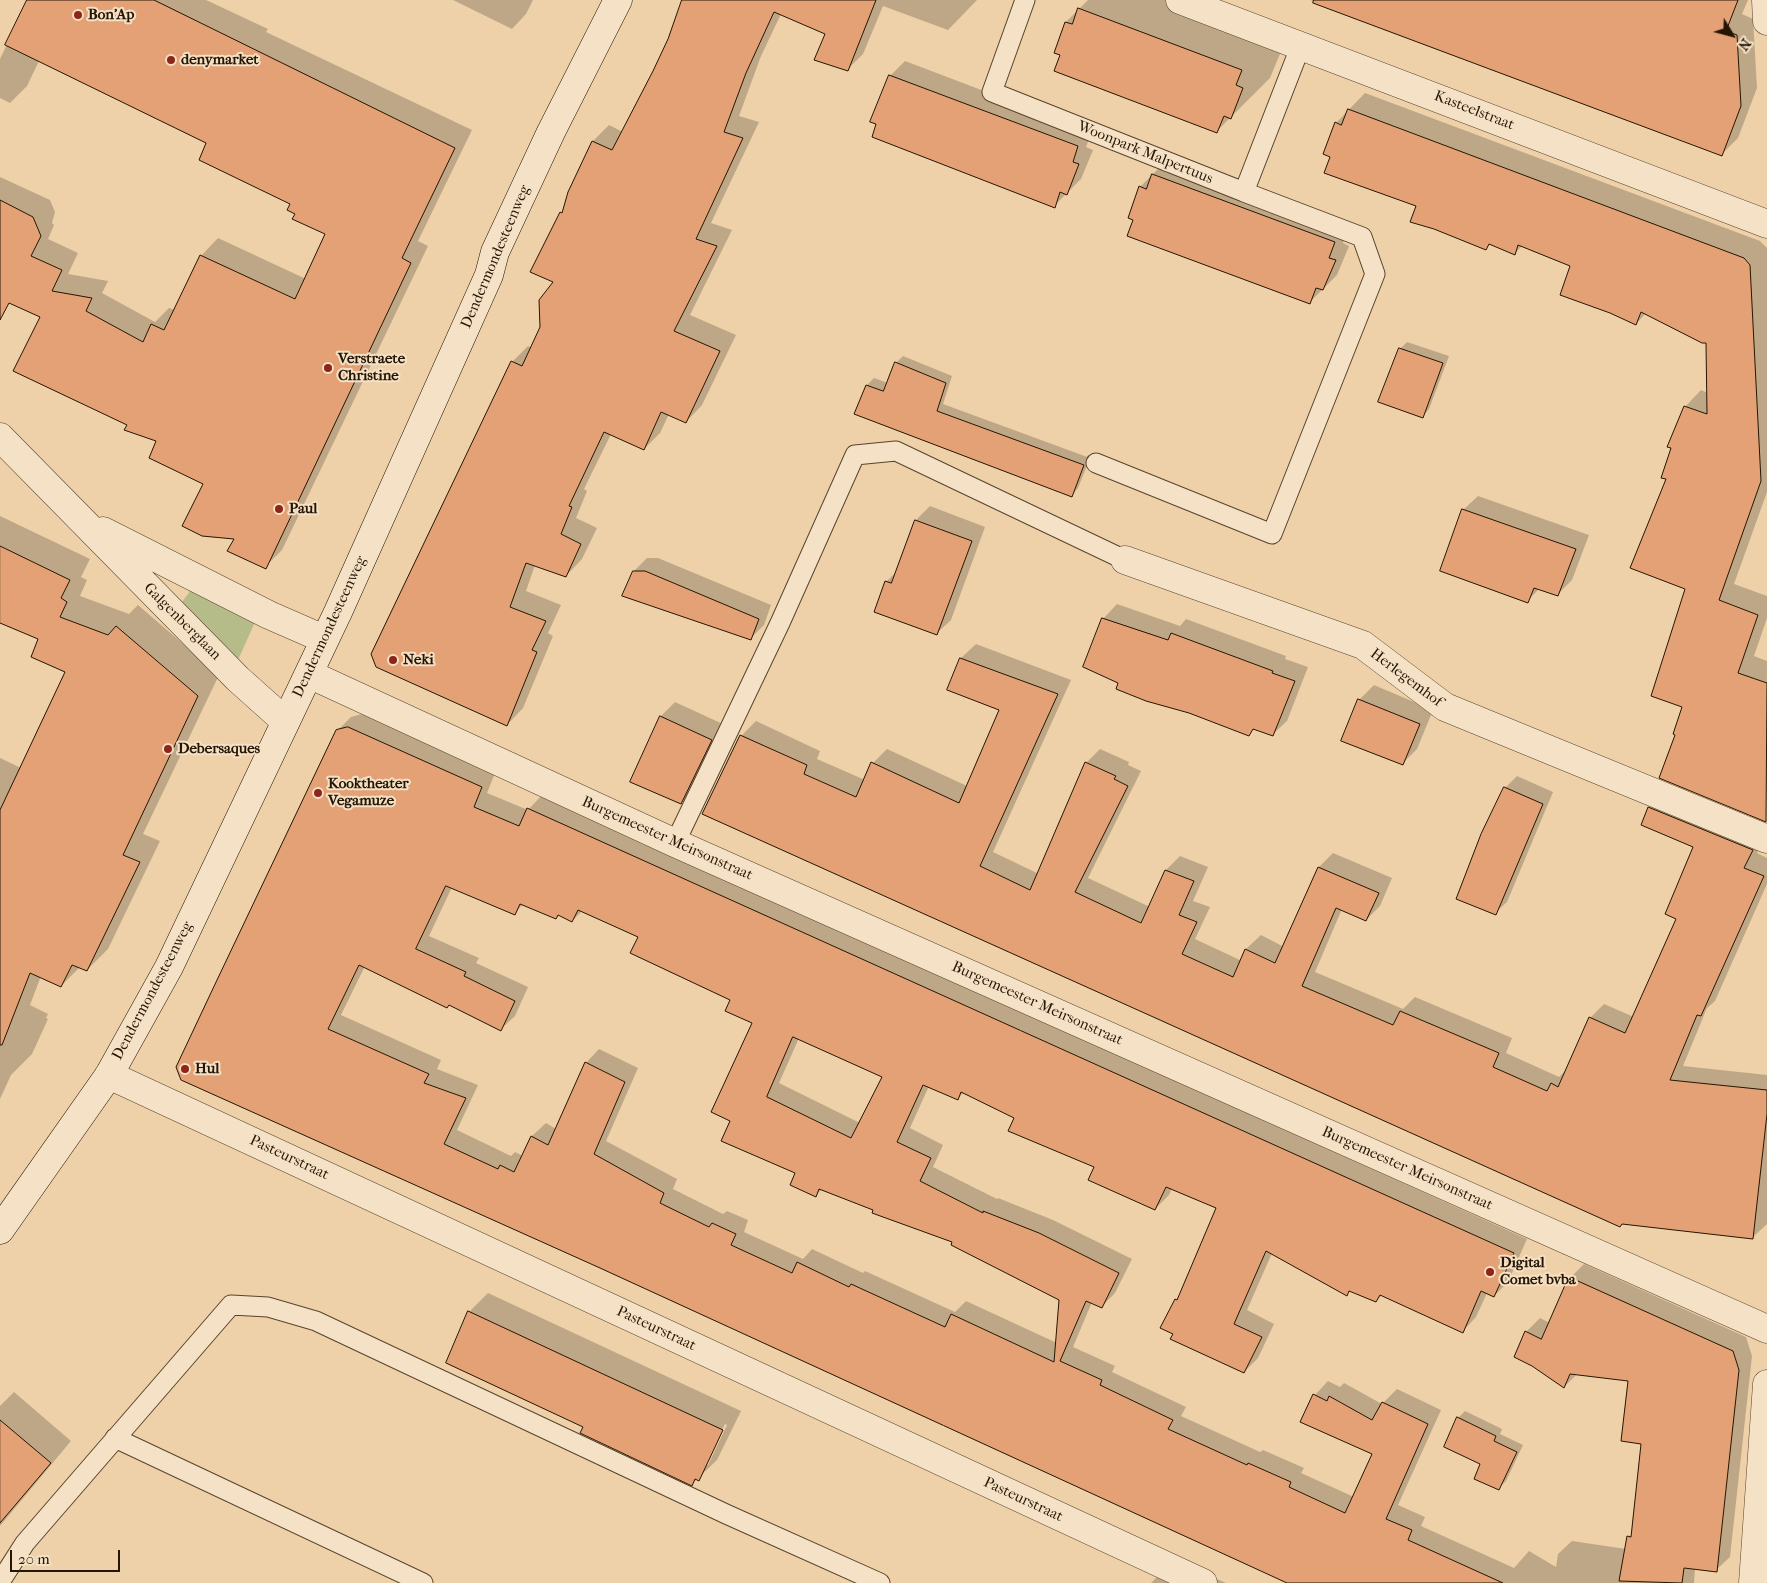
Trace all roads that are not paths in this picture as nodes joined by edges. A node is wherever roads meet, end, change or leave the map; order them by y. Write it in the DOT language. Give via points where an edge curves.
graph roads {
  1 [pos="618,0"];
  2 [pos="1025,0"];
  3 [pos="1180,0"];
  4 [pos="1766,0"];
  5 [pos="1767,21"];
  6 [pos="1301,45"];
  7 [pos="1244,192"];
  8 [pos="1767,224"];
  9 [pos="0,437"];
  10 [pos="1096,463"];
  11 [pos="82,520"];
  12 [pos="1125,560"];
  13 [pos="324,639"];
  14 [pos="309,674"];
  15 [pos="285,721"];
  16 [pos="1767,839"];
  17 [pos="675,843"];
  18 [pos="109,1075"];
  19 [pos="0,1230"];
  20 [pos="1767,1329"];
  21 [pos="1767,1384"];
  22 [pos="115,1438"];
  23 [pos="0,1582"];
  24 [pos="423,1583"];
  25 [pos="880,1583"];
  26 [pos="1203,1583"];
  27 [pos="1753,1583"];
  1 -- 13 [label="street, Dendermondesteenweg" via="499,243 485,284"];
  2 -- 7 [label="lane, Woonpark Malpertuus" via="992,92"];
  3 -- 6 [label="street, Kasteelstraat"];
  4 -- 5 [label="street"];
  6 -- 7 [label="lane"];
  6 -- 8 [label="street, Kasteelstraat"];
  7 -- 10 [label="lane" via="1362,237 1375,274 1272,534"];
  9 -- 11 [label="street, Galgenberglaan"];
  11 -- 13 [label="street, Galgenberglaan" via="269,615"];
  11 -- 15 [label="street, Galgenberglaan" via="238,679"];
  12 -- 16 [label="street, Herlegemhof" via="1363,644 1445,708"];
  12 -- 17 [label="lane" via="896,451 855,455 780,623"];
  13 -- 14 [label="street, Dendermondesteenweg"];
  14 -- 15 [label="street, Dendermondesteenweg"];
  14 -- 17 [label="street, Burgemeester Meirsonstraat"];
  15 -- 18 [label="street, Dendermondesteenweg" via="169,967"];
  17 -- 20 [label="street, Burgemeester Meirsonstraat"];
  18 -- 19 [label="street, Dendermondesteenweg"];
  18 -- 26 [label="street, Pasteurstraat"];
  21 -- 27 [label="street"];
  22 -- 23 [label="lane" via="25,1543"];
  22 -- 24 [label="lane"];
  22 -- 25 [label="lane" via="231,1305 268,1307 316,1321"];
}
